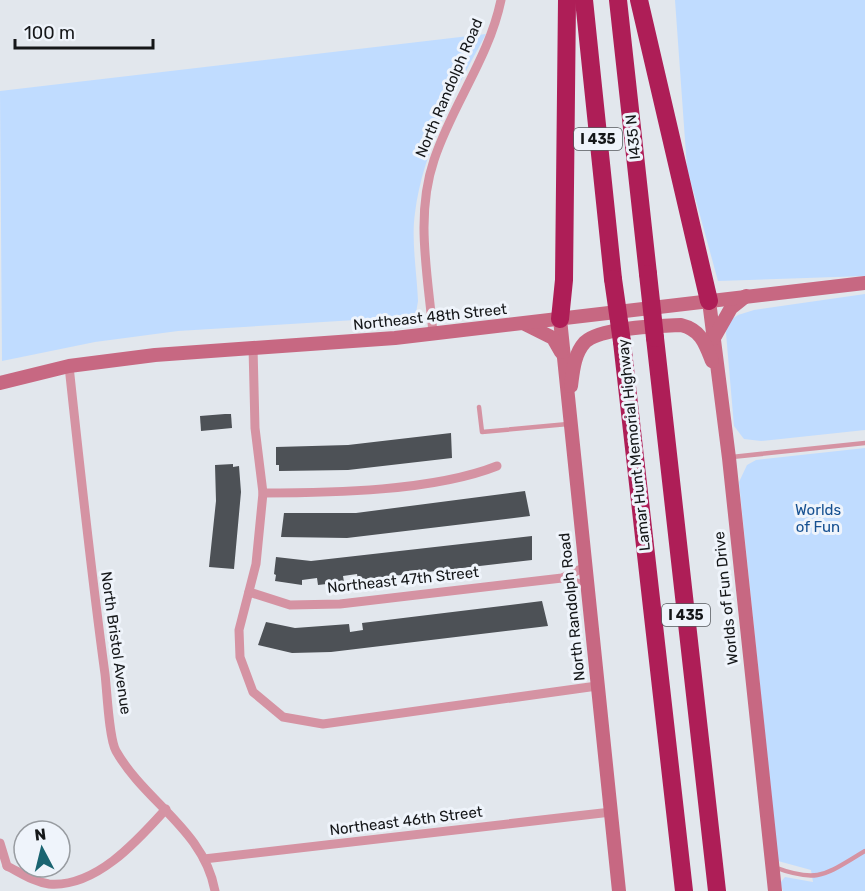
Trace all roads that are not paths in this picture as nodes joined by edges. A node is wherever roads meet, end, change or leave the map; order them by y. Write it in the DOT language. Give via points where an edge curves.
graph roads {
  1 [pos="501,0"];
  2 [pos="567,0"];
  3 [pos="584,0"];
  4 [pos="618,0"];
  5 [pos="639,0"];
  6 [pos="865,283"];
  7 [pos="746,296"];
  8 [pos="709,301"];
  9 [pos="560,319"];
  10 [pos="525,324"];
  11 [pos="433,333"];
  12 [pos="714,338"];
  13 [pos="253,347"];
  14 [pos="562,353"];
  15 [pos="69,366"];
  16 [pos="720,379"];
  17 [pos="0,383"];
  18 [pos="479,407"];
  19 [pos="569,408"];
  20 [pos="570,424"];
  21 [pos="865,443"];
  22 [pos="729,458"];
  23 [pos="498,466"];
  24 [pos="263,493"];
  25 [pos="585,567"];
  26 [pos="562,578"];
  27 [pos="586,586"];
  28 [pos="249,592"];
  29 [pos="597,686"];
  30 [pos="166,809"];
  31 [pos="611,812"];
  32 [pos="0,843"];
  33 [pos="865,851"];
  34 [pos="204,859"];
  35 [pos="771,867"];
  36 [pos="215,891"];
  37 [pos="619,891"];
  38 [pos="684,891"];
  39 [pos="717,891"];
  40 [pos="775,891"];
  1 -- 11 [label="street, North Randolph Road" via="489,43 442,139 428,185 423,232"];
  2 -- 9 [label="highway"];
  3 -- 38 [label="highway, Lamar Hunt Memorial Highway / I 435, bridge"];
  4 -- 39 [label="highway, I435 N / I 435, bridge"];
  5 -- 8 [label="highway"];
  6 -- 7 [label="main road, Northeast 48th Street"];
  7 -- 8 [label="main road, Northeast 48th Street"];
  7 -- 12 [label="main road" via="731,309"];
  8 -- 9 [label="main road, Northeast 48th Street"];
  8 -- 12 [label="main road, Worlds of Fun Drive"];
  9 -- 10 [label="main road, Northeast 48th Street"];
  9 -- 14 [label="main road, North Randolph Road"];
  10 -- 11 [label="main road, Northeast 48th Street"];
  10 -- 14 [label="main road" via="553,338"];
  11 -- 13 [label="main road, Northeast 48th Street"];
  12 -- 16 [label="main road, Worlds of Fun Drive"];
  13 -- 15 [label="main road, Northeast 48th Street"];
  13 -- 24 [label="street" via="255,428"];
  14 -- 19 [label="main road, North Randolph Road"];
  15 -- 17 [label="main road, Northeast 48th Street"];
  15 -- 30 [label="street, North Bristol Avenue" via="115,750"];
  16 -- 19 [label="main road" via="705,343 691,328 673,326 604,333 586,341 577,352"];
  16 -- 22 [label="main road, Worlds of Fun Drive"];
  18 -- 20 [label="lane" via="482,432"];
  19 -- 20 [label="main road, North Randolph Road"];
  20 -- 25 [label="main road, North Randolph Road"];
  21 -- 22 [label="lane"];
  22 -- 35 [label="main road, Worlds of Fun Drive"];
  23 -- 24 [label="street" via="470,476 365,489"];
  24 -- 28 [label="street" via="256,564"];
  25 -- 26 [label="street, Northeast 47th Street"];
  25 -- 27 [label="main road, North Randolph Road"];
  26 -- 27 [label="street, Northeast 47th Street"];
  26 -- 28 [label="street, Northeast 47th Street" via="340,604 290,605"];
  27 -- 29 [label="main road, North Randolph Road"];
  28 -- 29 [label="street" via="239,630 240,657 253,692 283,717 323,724"];
  29 -- 31 [label="main road, North Randolph Road"];
  30 -- 32 [label="street" via="132,844 91,874 62,884 36,881 5,868"];
  30 -- 34 [label="street, North Bristol Avenue"];
  31 -- 34 [label="street, Northeast 46th Street"];
  31 -- 37 [label="main road, North Randolph Road"];
  33 -- 35 [label="lane" via="819,876 798,876"];
  34 -- 36 [label="street, North Bristol Avenue"];
  35 -- 40 [label="main road, Worlds of Fun Drive"];
}
